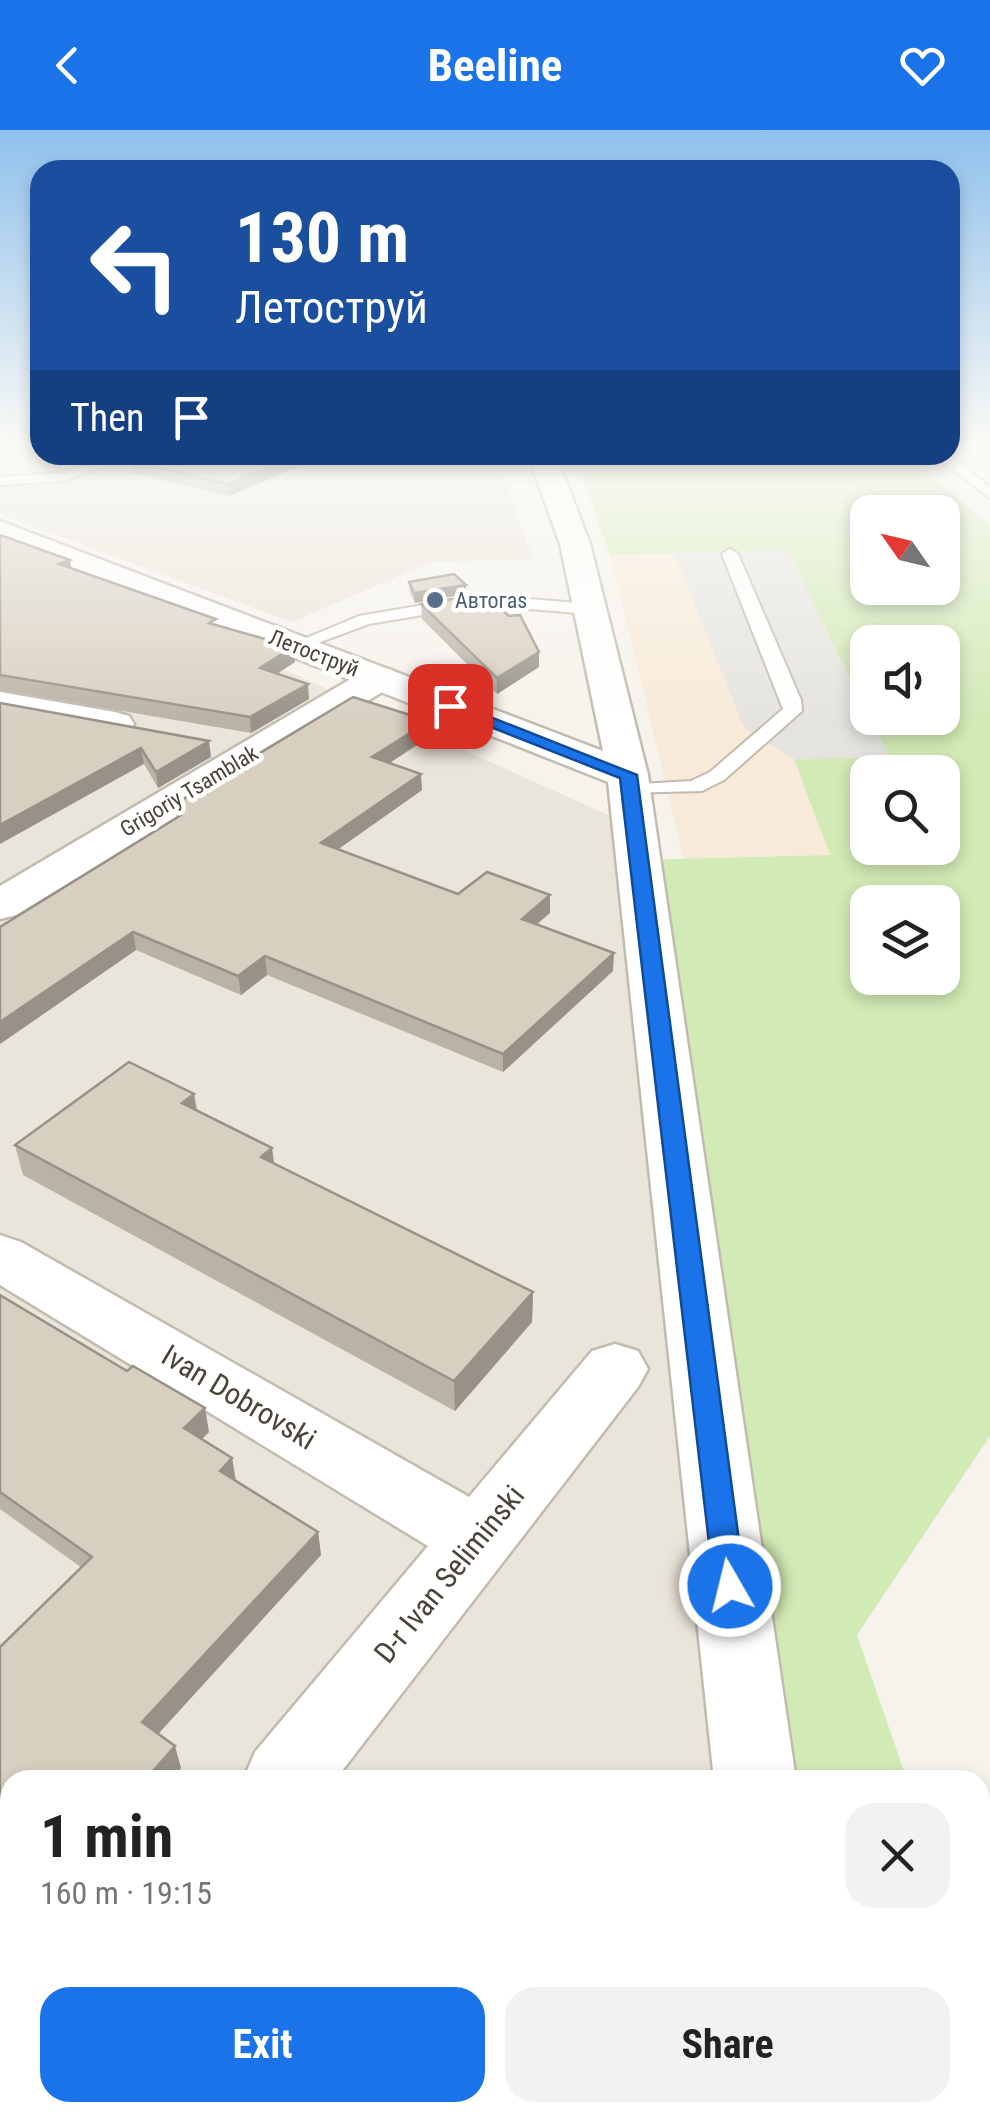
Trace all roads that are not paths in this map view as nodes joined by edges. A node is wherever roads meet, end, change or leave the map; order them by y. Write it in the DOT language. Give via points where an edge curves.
graph roads {
  1 [pos="25,540"];
  2 [pos="573,540"];
  3 [pos="730,554"];
  4 [pos="590,609"];
  5 [pos="296,646"];
  6 [pos="379,678"];
  7 [pos="0,703"];
  8 [pos="145,730"];
  9 [pos="202,740"];
  10 [pos="258,750"];
  11 [pos="629,782"];
  12 [pos="0,904"];
  13 [pos="0,1256"];
  14 [pos="615,1368"];
  15 [pos="477,1538"];
  16 [pos="292,1770"];
  17 [pos="754,1770"];
  1 -- 5 [label="street, Летоструй"];
  2 -- 4 [label="street"];
  3 -- 11 [label="lane" via="793,712 695,787"];
  4 -- 5 [label="lane" via="482,600 365,620"];
  4 -- 11 [label="street"];
  5 -- 6 [label="street, Летоструй"];
  6 -- 10 [label="street, Grigoriy Tsamblak"];
  6 -- 11 [label="street, Летоструй"];
  7 -- 8 [label="street"];
  9 -- 10 [label="street"];
  10 -- 12 [label="street, Grigoriy Tsamblak"];
  11 -- 17 [label="street"];
  13 -- 15 [label="street, Ivan Dobrovski"];
  14 -- 15 [label="street, D-r Ivan Seliminski"];
  15 -- 16 [label="street, D-r Ivan Seliminski"];
}
